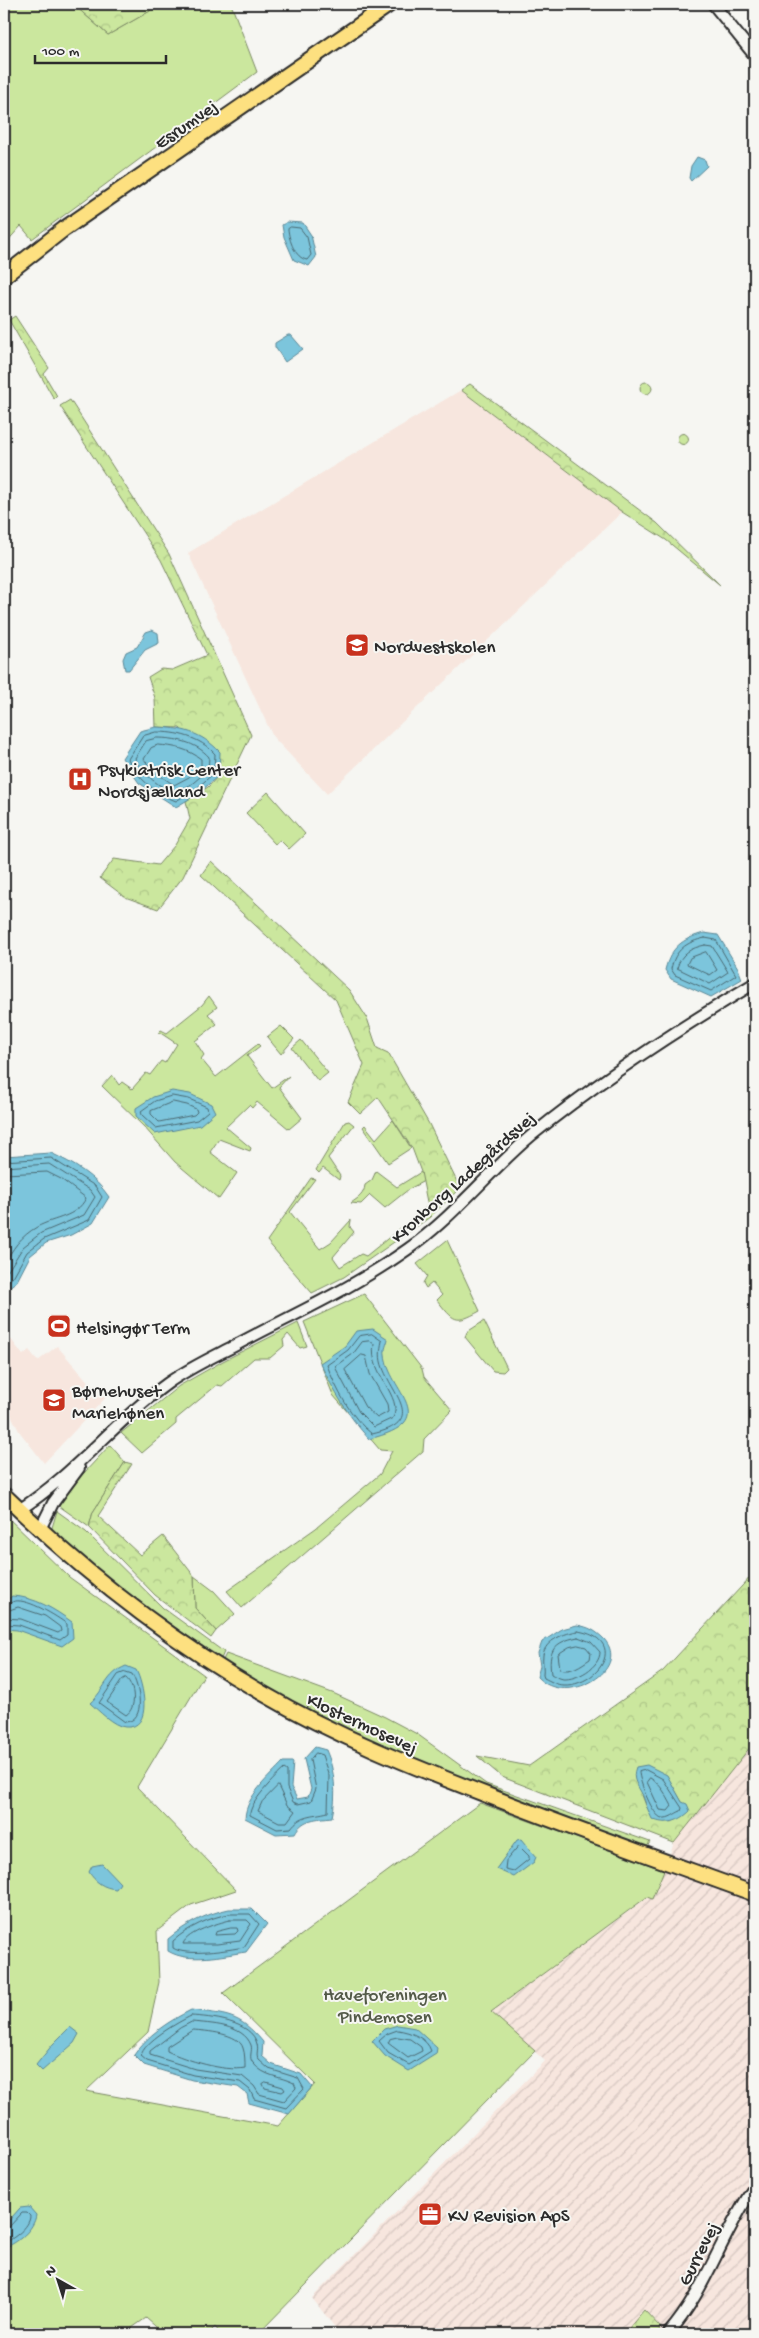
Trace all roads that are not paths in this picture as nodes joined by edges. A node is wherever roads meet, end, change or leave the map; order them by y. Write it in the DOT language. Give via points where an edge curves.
graph roads {
  1 [pos="390,4"];
  2 [pos="713,4"];
  3 [pos="755,56"];
  4 [pos="4,276"];
  5 [pos="755,983"];
  6 [pos="89,1452"];
  7 [pos="4,1495"];
  8 [pos="19,1510"];
  9 [pos="40,1529"];
  10 [pos="755,1894"];
  11 [pos="755,2186"];
  12 [pos="668,2334"];
  1 -- 4 [label="main road, Esrumvej" via="64,229"];
  2 -- 3 [label="street"];
  5 -- 6 [label="street, Kronborg Ladegårdsvej" via="647,1050 569,1106 513,1152 410,1248 375,1272 170,1382"];
  6 -- 8 [label="street, Kronborg Ladegårdsvej" via="42,1495"];
  6 -- 9 [label="street, Kronborg Ladegårdsvej" via="53,1503"];
  7 -- 8 [label="main road, Klostermosevej"];
  8 -- 9 [label="main road, Klostermosevej"];
  9 -- 10 [label="main road, Klostermosevej" via="113,1592 201,1655 264,1694 331,1729 421,1770"];
  11 -- 12 [label="street, Gurrevej" via="696,2294"];
}
